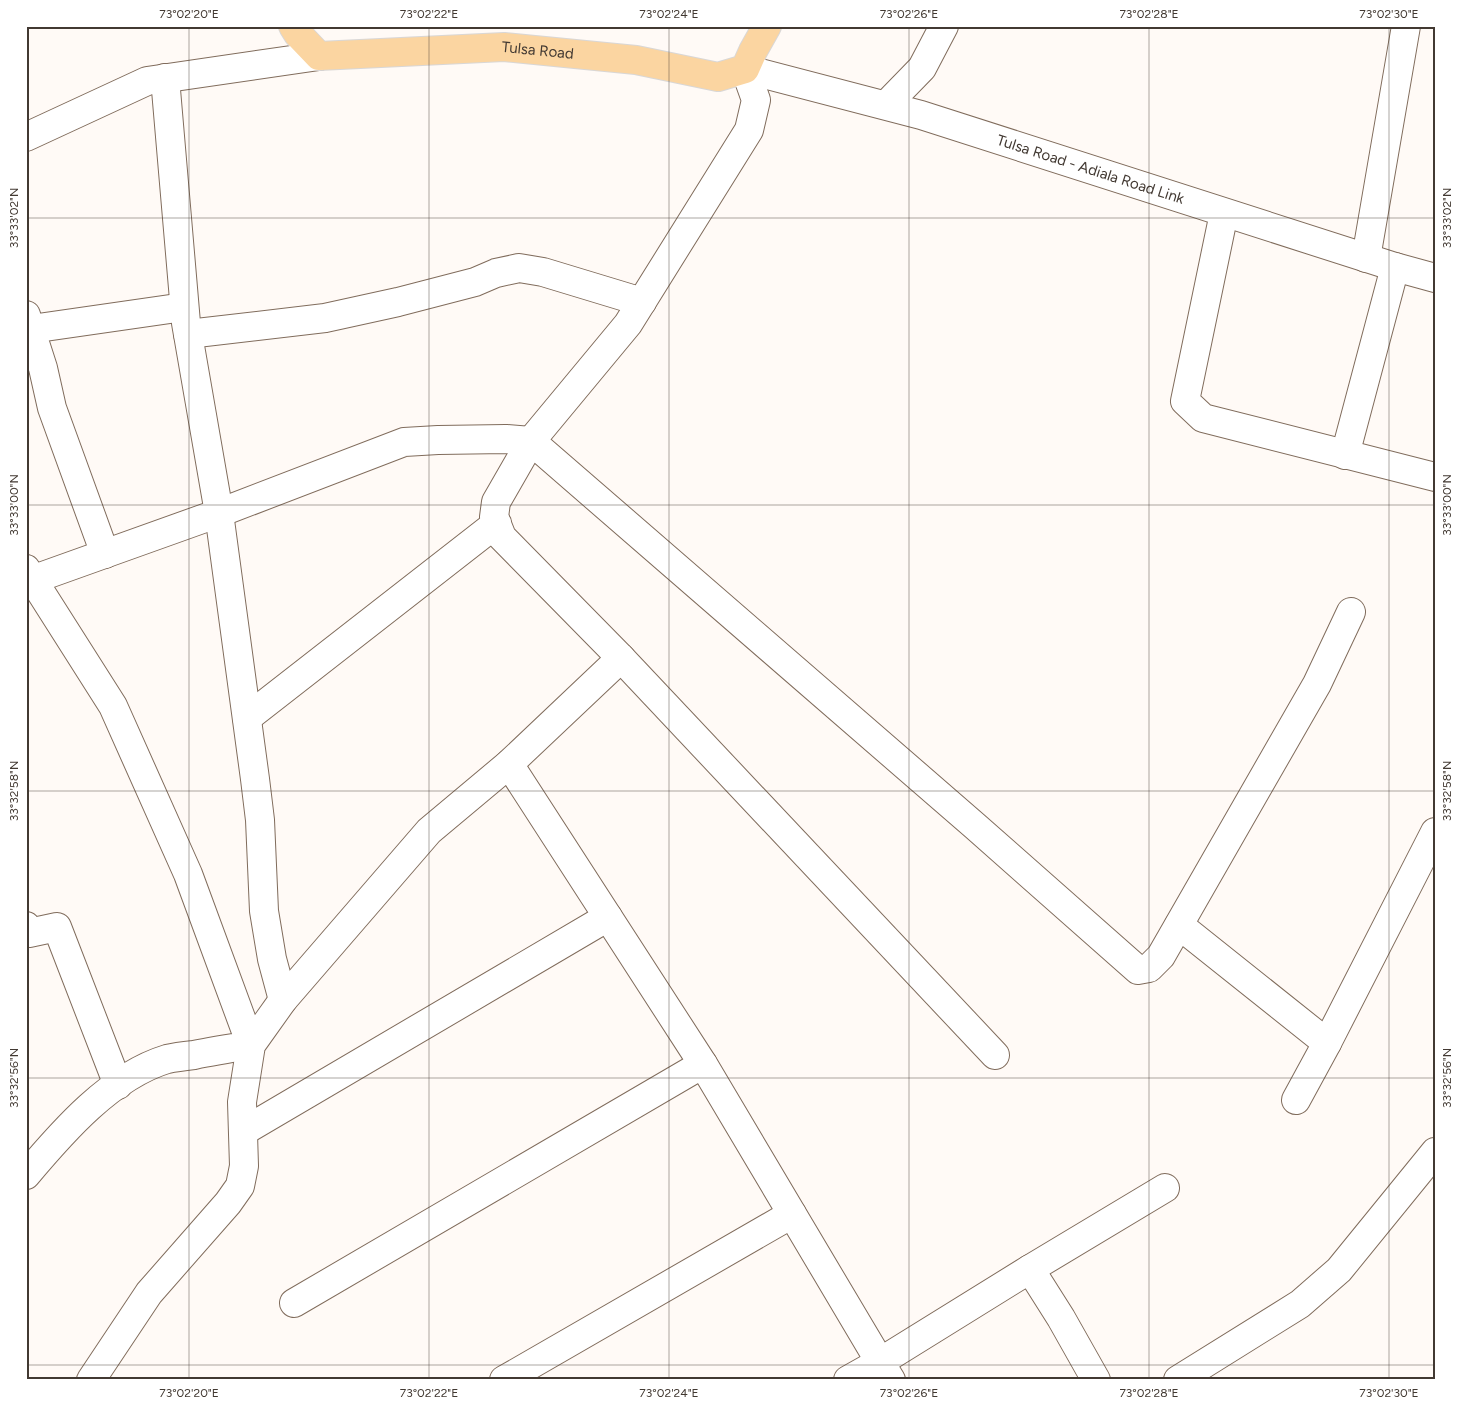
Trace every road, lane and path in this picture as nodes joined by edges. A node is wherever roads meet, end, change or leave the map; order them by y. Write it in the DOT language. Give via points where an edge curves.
graph roads {
  1 [pos="293,26"];
  2 [pos="768,26"];
  3 [pos="944,26"];
  4 [pos="1406,26"];
  5 [pos="319,56"];
  6 [pos="745,69"];
  7 [pos="165,78"];
  8 [pos="886,105"];
  9 [pos="26,137"];
  10 [pos="1224,213"];
  11 [pos="1366,258"];
  12 [pos="1395,267"];
  13 [pos="1435,278"];
  14 [pos="642,302"];
  15 [pos="184,307"];
  16 [pos="28,322"];
  17 [pos="188,334"];
  18 [pos="530,441"];
  19 [pos="1345,455"];
  20 [pos="1435,477"];
  21 [pos="219,513"];
  22 [pos="497,523"];
  23 [pos="105,554"];
  24 [pos="29,576"];
  25 [pos="1351,612"];
  26 [pos="621,658"];
  27 [pos="247,718"];
  28 [pos="509,764"];
  29 [pos="1435,832"];
  30 [pos="608,917"];
  31 [pos="1179,925"];
  32 [pos="26,926"];
  33 [pos="283,1000"];
  34 [pos="1327,1043"];
  35 [pos="251,1045"];
  36 [pos="994,1055"];
  37 [pos="703,1064"];
  38 [pos="118,1085"];
  39 [pos="1296,1100"];
  40 [pos="244,1131"];
  41 [pos="1435,1152"];
  42 [pos="26,1174"];
  43 [pos="1165,1188"];
  44 [pos="792,1214"];
  45 [pos="1030,1269"];
  46 [pos="294,1303"];
  47 [pos="886,1371"];
  48 [pos="91,1380"];
  49 [pos="504,1380"];
  50 [pos="848,1380"];
  51 [pos="1096,1380"];
  52 [pos="1178,1380"];
  1 -- 5 [label="main road"];
  2 -- 6 [label="main road"];
  3 -- 8 [label="street" via="922,68"];
  4 -- 11 [label="street"];
  5 -- 6 [label="main road, Tulsa Road" via="504,47 636,60 718,77"];
  5 -- 7 [label="street"];
  6 -- 8 [label="street, Tulsa Road - Adiala Road Link"];
  6 -- 14 [label="street" via="756,100 749,130"];
  7 -- 9 [label="street" via="147,80"];
  7 -- 15 [label="street"];
  8 -- 10 [label="street, Tulsa Road - Adiala Road Link"];
  10 -- 11 [label="street, Tulsa Road - Adiala Road Link"];
  10 -- 19 [label="street" via="1185,402 1203,418"];
  11 -- 12 [label="street, Tulsa Road - Adiala Road Link"];
  12 -- 13 [label="street, Tulsa Road - Adiala Road Link"];
  12 -- 19 [label="street"];
  14 -- 17 [label="street" via="543,272 519,268 408,300 325,318"];
  14 -- 18 [label="street" via="628,324"];
  15 -- 16 [label="street"];
  15 -- 17 [label="street"];
  16 -- 23 [label="street" via="52,408"];
  17 -- 21 [label="street"];
  18 -- 21 [label="street" via="404,442"];
  18 -- 22 [label="street" via="496,502 494,516"];
  18 -- 31 [label="street" via="1138,970 1149,968 1161,956"];
  19 -- 20 [label="street"];
  21 -- 23 [label="street"];
  21 -- 27 [label="street"];
  22 -- 26 [label="street" via="502,537"];
  22 -- 27 [label="street"];
  23 -- 24 [label="street"];
  24 -- 35 [label="street" via="113,706 188,874"];
  25 -- 31 [label="street" via="1317,684"];
  26 -- 28 [label="street"];
  26 -- 36 [label="street"];
  27 -- 33 [label="street" via="260,820 264,911"];
  28 -- 30 [label="street"];
  28 -- 33 [label="street" via="429,831"];
  29 -- 34 [label="street"];
  30 -- 37 [label="street"];
  30 -- 40 [label="street"];
  31 -- 34 [label="street"];
  32 -- 38 [label="street" via="29,933 57,927"];
  33 -- 35 [label="street"];
  34 -- 39 [label="street"];
  35 -- 38 [label="street" via="167,1059"];
  35 -- 40 [label="street" via="242,1102"];
  37 -- 44 [label="street"];
  37 -- 46 [label="street"];
  38 -- 42 [label="street" via="79,1116"];
  40 -- 48 [label="street" via="244,1166 240,1186 149,1293"];
  41 -- 52 [label="street" via="1339,1270 1300,1304"];
  43 -- 45 [label="street"];
  44 -- 47 [label="street"];
  44 -- 49 [label="street"];
  45 -- 47 [label="street"];
  45 -- 51 [label="street"];
  47 -- 50 [label="street"];
}
